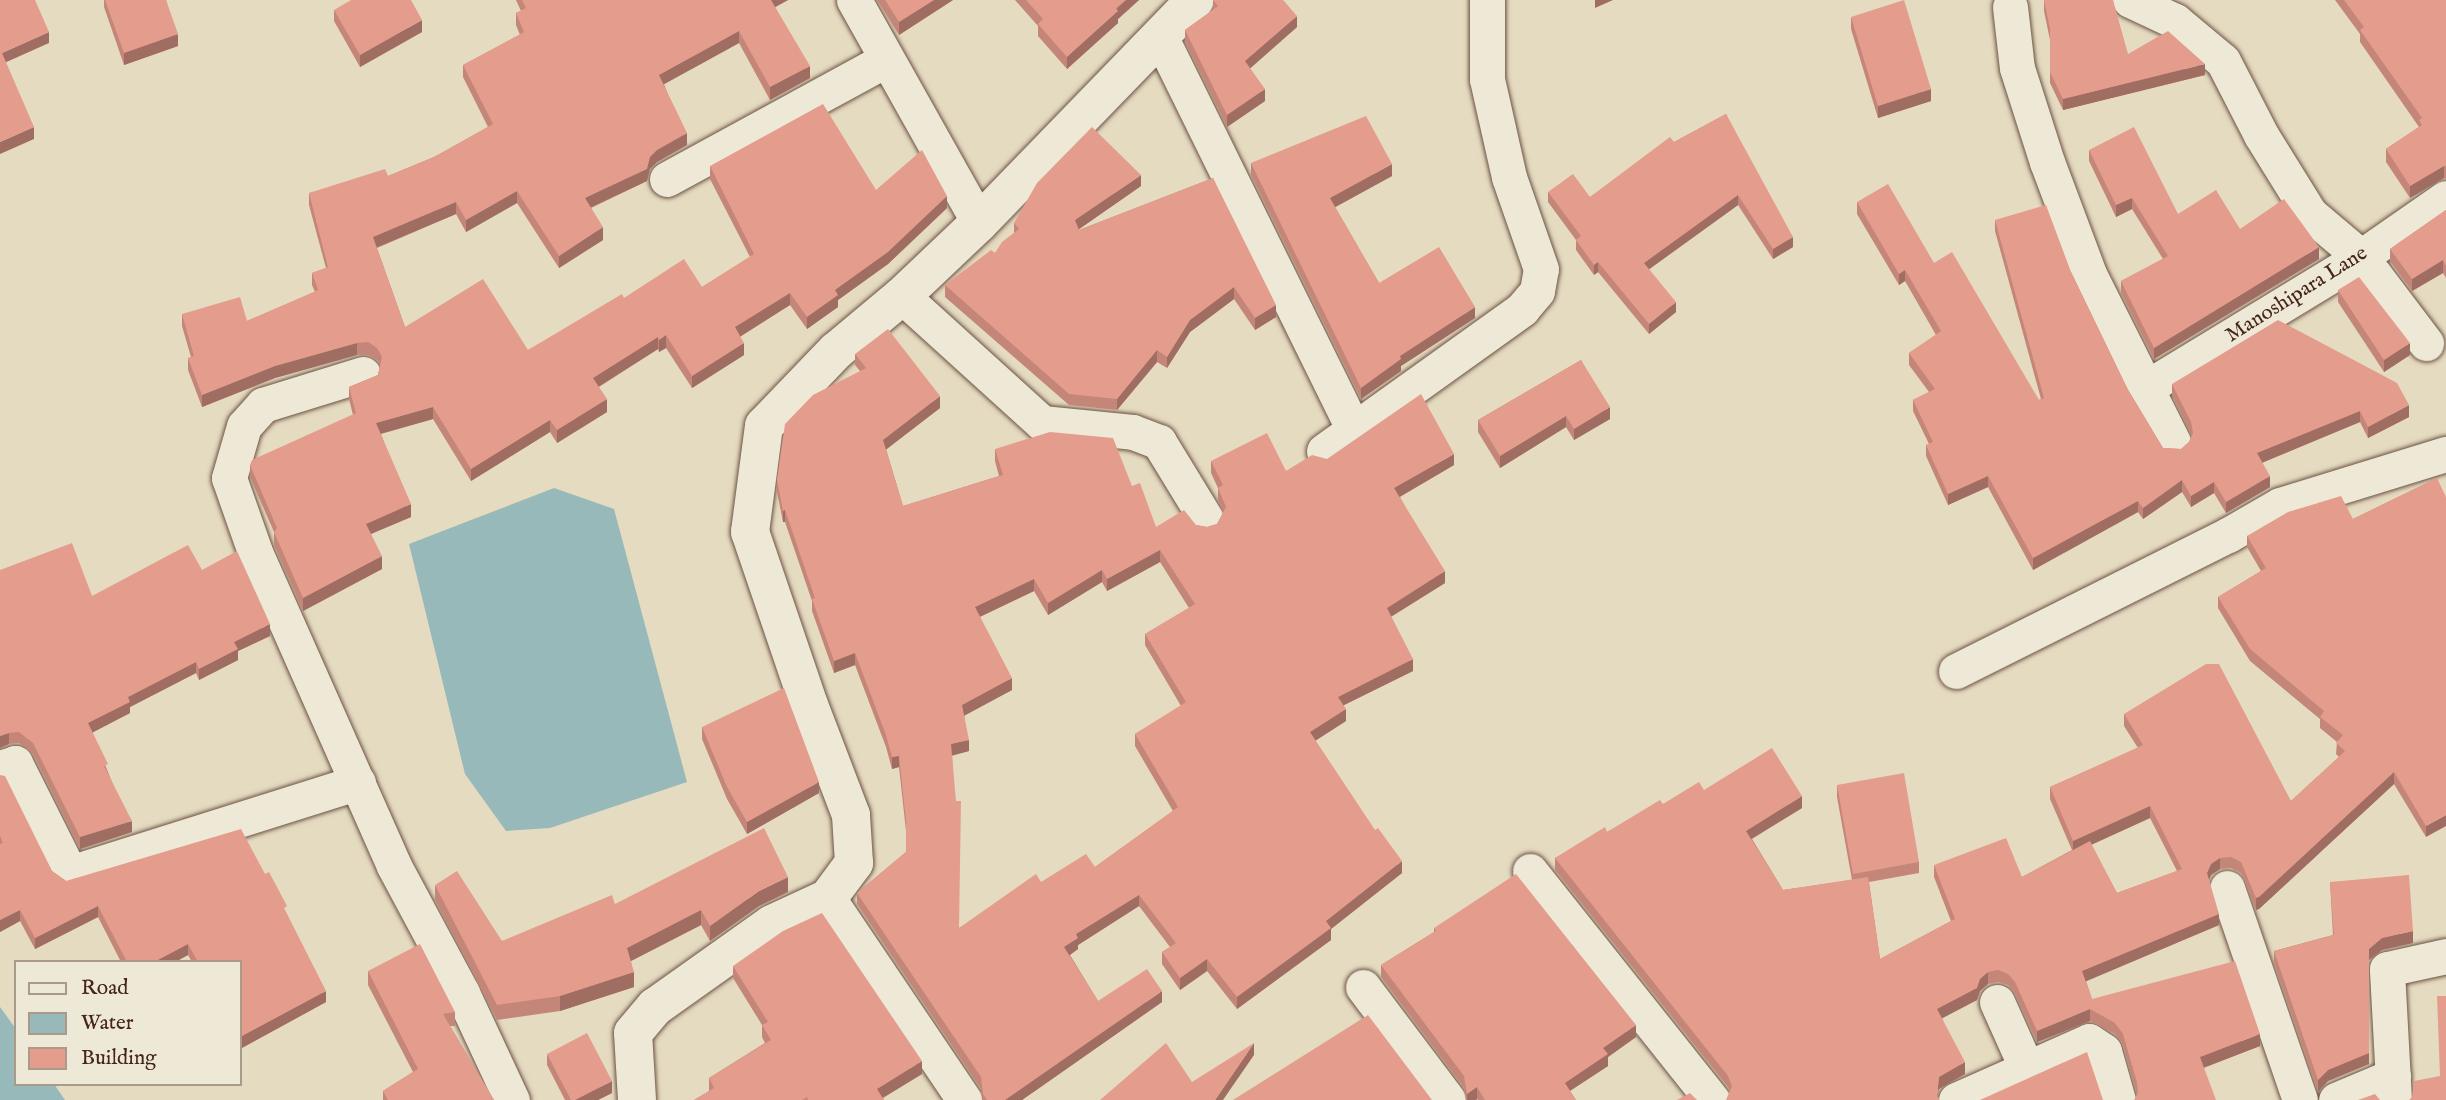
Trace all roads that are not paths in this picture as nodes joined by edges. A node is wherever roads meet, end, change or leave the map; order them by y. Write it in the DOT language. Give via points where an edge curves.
graph roads {
  1 [pos="854,0"];
  2 [pos="1195,0"];
  3 [pos="1487,0"];
  4 [pos="2130,0"];
  5 [pos="2016,2"];
  6 [pos="1160,36"];
  7 [pos="885,60"];
  8 [pos="667,179"];
  9 [pos="2446,198"];
  10 [pos="979,223"];
  11 [pos="2361,257"];
  12 [pos="902,296"];
  13 [pos="2426,343"];
  14 [pos="363,374"];
  15 [pos="2144,388"];
  16 [pos="1354,430"];
  17 [pos="2172,442"];
  18 [pos="1324,451"];
  19 [pos="2446,454"];
  20 [pos="1206,519"];
  21 [pos="1956,671"];
  22 [pos="0,768"];
  23 [pos="358,782"];
  24 [pos="1530,872"];
  25 [pos="2227,888"];
  26 [pos="828,898"];
  27 [pos="2446,956"];
  28 [pos="1363,987"];
  29 [pos="1997,1002"];
  30 [pos="2027,1069"];
  31 [pos="2393,1088"];
  32 [pos="512,1100"];
  33 [pos="637,1100"];
  34 [pos="964,1100"];
  35 [pos="1448,1100"];
  36 [pos="1712,1100"];
  37 [pos="1956,1100"];
  38 [pos="2118,1100"];
  39 [pos="2300,1100"];
  40 [pos="2336,1100"];
  1 -- 7 [label="street"];
  2 -- 6 [label="street"];
  3 -- 16 [label="street" via="1487,79 1509,177 1541,269 1537,291 1522,309"];
  4 -- 11 [label="street" via="2175,21 2223,61 2309,214"];
  5 -- 15 [label="street" via="2017,68 2047,162 2089,274"];
  6 -- 10 [label="street"];
  6 -- 16 [label="street"];
  7 -- 8 [label="street"];
  7 -- 10 [label="street"];
  9 -- 11 [label="street, Manoshipara Lane"];
  10 -- 12 [label="street"];
  11 -- 13 [label="street"];
  11 -- 15 [label="street, Manoshipara Lane"];
  12 -- 20 [label="street" via="1042,423 1133,432 1159,442"];
  12 -- 26 [label="street" via="836,351 764,426 750,531 851,815 854,863"];
  14 -- 23 [label="street" via="263,405 244,426 229,478 255,552"];
  15 -- 17 [label="street"];
  16 -- 18 [label="street"];
  19 -- 21 [label="street" via="2280,505"];
  22 -- 23 [label="street" via="15,763 70,873"];
  23 -- 32 [label="street" via="394,866 462,993"];
  24 -- 36 [label="street"];
  25 -- 39 [label="street"];
  26 -- 33 [label="street" via="772,923 654,1007 633,1034"];
  26 -- 34 [label="street"];
  27 -- 31 [label="street" via="2387,969"];
  28 -- 35 [label="street"];
  29 -- 30 [label="street"];
  30 -- 37 [label="street"];
  30 -- 38 [label="street" via="2089,1041 2104,1051"];
  31 -- 40 [label="street"];
}
